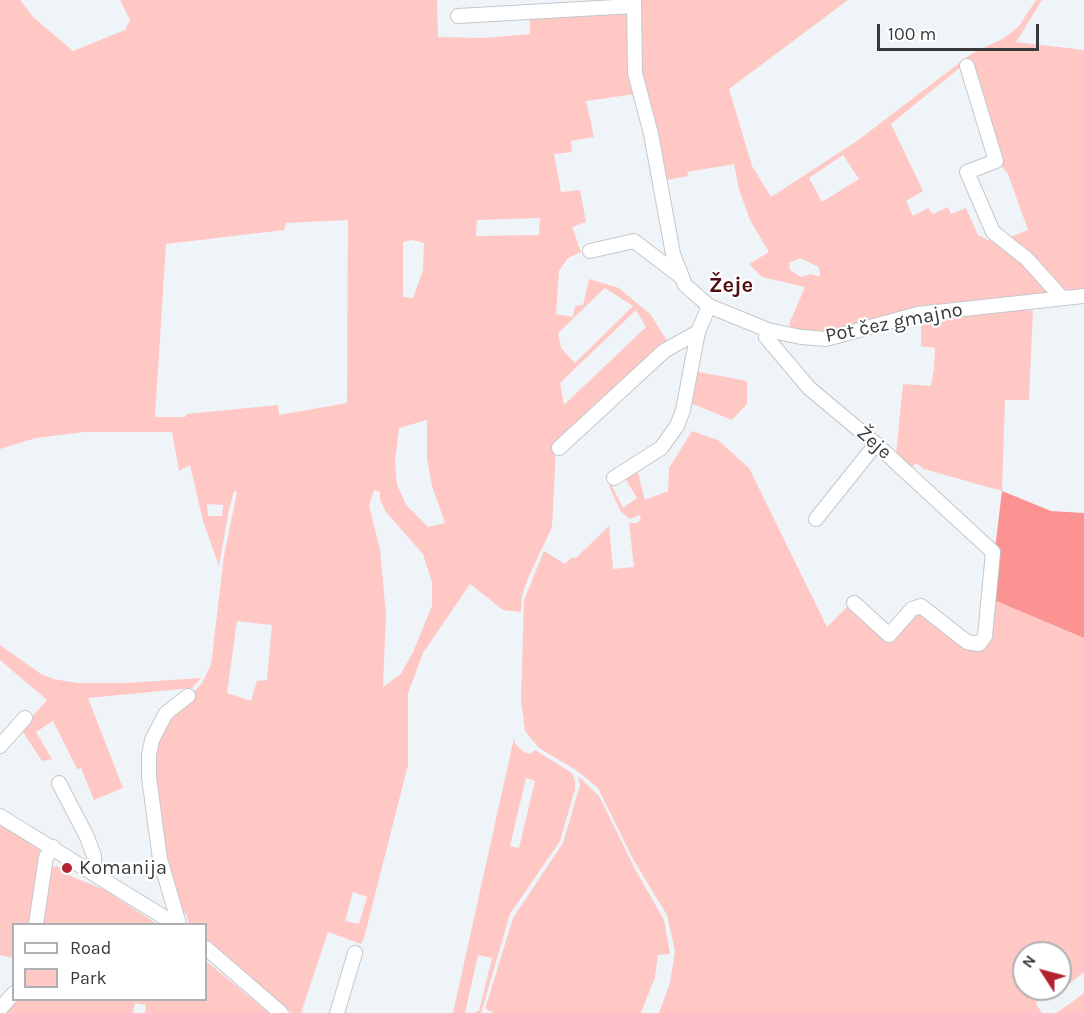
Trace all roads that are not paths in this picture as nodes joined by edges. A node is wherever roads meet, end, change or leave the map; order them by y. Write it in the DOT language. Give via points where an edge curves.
graph roads {
  1 [pos="633,3"];
  2 [pos="458,16"];
  3 [pos="967,66"];
  4 [pos="590,251"];
  5 [pos="673,254"];
  6 [pos="660,262"];
  7 [pos="680,276"];
  8 [pos="1084,296"];
  9 [pos="1061,297"];
  10 [pos="709,306"];
  11 [pos="768,330"];
  12 [pos="699,332"];
  13 [pos="876,444"];
  14 [pos="560,448"];
  15 [pos="614,478"];
  16 [pos="816,519"];
  17 [pos="854,603"];
  18 [pos="188,696"];
  19 [pos="25,718"];
  20 [pos="0,746"];
  21 [pos="59,783"];
  22 [pos="0,816"];
  23 [pos="53,848"];
  24 [pos="95,873"];
  25 [pos="36,923"];
  26 [pos="175,923"];
  27 [pos="177,923"];
  28 [pos="207,949"];
  29 [pos="355,953"];
  30 [pos="12,995"];
  31 [pos="0,1009"];
  32 [pos="281,1013"];
  33 [pos="337,1013"];
  1 -- 2 [label="street"];
  1 -- 5 [label="street, Pot čez gmajno" via="635,73 651,134"];
  3 -- 9 [label="street" via="996,161 968,172 993,232 1027,259"];
  4 -- 6 [label="street" via="634,242"];
  5 -- 6 [label="street"];
  5 -- 7 [label="street, Pot čez gmajno"];
  6 -- 7 [label="street"];
  7 -- 10 [label="street, Pot čez gmajno" via="693,294"];
  8 -- 9 [label="street, Pot čez gmajno"];
  9 -- 11 [label="street, Pot čez gmajno" via="918,314 825,339"];
  10 -- 11 [label="street, Pot čez gmajno"];
  10 -- 12 [label="street"];
  11 -- 13 [label="street, Žeje" via="766,337 809,388"];
  12 -- 14 [label="street" via="664,351"];
  12 -- 15 [label="street" via="677,426 661,448"];
  13 -- 16 [label="street"];
  13 -- 17 [label="street, Žeje" via="991,549 985,636 979,644 967,642 921,606 912,609 889,634"];
  18 -- 27 [label="street" via="174,704 161,720 149,755 148,777 160,859"];
  19 -- 20 [label="street"];
  21 -- 24 [label="street" via="87,837"];
  22 -- 23 [label="street"];
  23 -- 24 [label="street"];
  23 -- 25 [label="street" via="46,857"];
  24 -- 26 [label="street"];
  28 -- 32 [label="street"];
  29 -- 33 [label="street"];
  30 -- 31 [label="street"];
}
